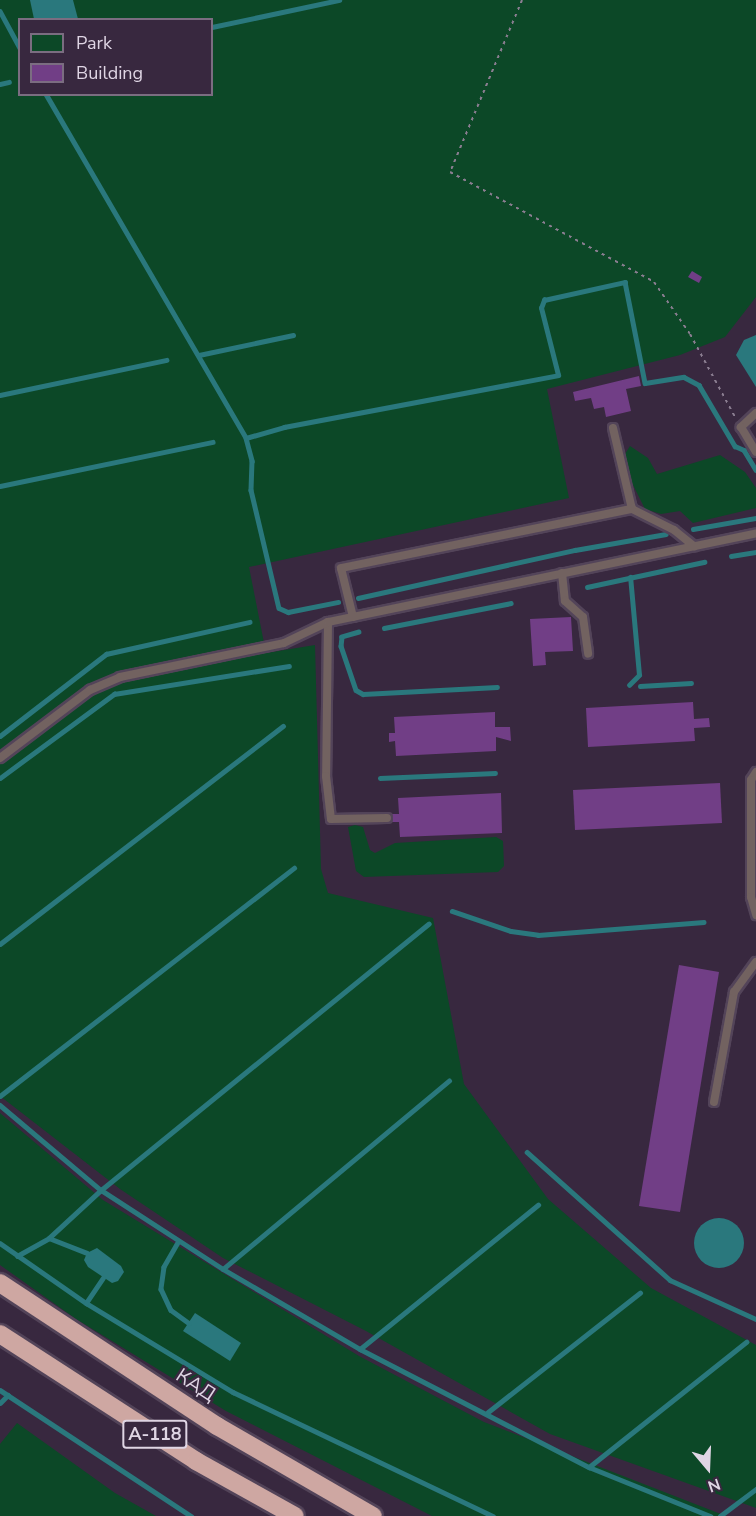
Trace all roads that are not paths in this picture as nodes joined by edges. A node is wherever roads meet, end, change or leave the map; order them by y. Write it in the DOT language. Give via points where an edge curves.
graph roads {
  1 [pos="756,413"];
  2 [pos="612,428"];
  3 [pos="756,452"];
  4 [pos="632,509"];
  5 [pos="756,533"];
  6 [pos="694,546"];
  7 [pos="562,573"];
  8 [pos="353,617"];
  9 [pos="328,622"];
  10 [pos="588,654"];
  11 [pos="0,758"];
  12 [pos="756,772"];
  13 [pos="387,818"];
  14 [pos="756,915"];
  15 [pos="756,962"];
  16 [pos="714,1102"];
  17 [pos="0,1283"];
  18 [pos="0,1334"];
  19 [pos="295,1516"];
  20 [pos="374,1516"];
  1 -- 3 [label="lane" via="741,427"];
  2 -- 4 [label="lane"];
  4 -- 6 [label="lane" via="674,530"];
  4 -- 8 [label="lane" via="341,568"];
  5 -- 6 [label="lane"];
  6 -- 7 [label="lane"];
  7 -- 8 [label="lane"];
  7 -- 10 [label="lane" via="565,601 584,617"];
  8 -- 9 [label="lane"];
  9 -- 11 [label="lane" via="284,643 120,677 90,690"];
  9 -- 13 [label="lane" via="326,776 331,819"];
  12 -- 14 [label="lane" via="751,780 751,897"];
  15 -- 16 [label="lane" via="734,992"];
  17 -- 20 [label="highway, КАД / А-118" via="217,1426"];
  18 -- 19 [label="highway, А-118" via="196,1461"];
}
